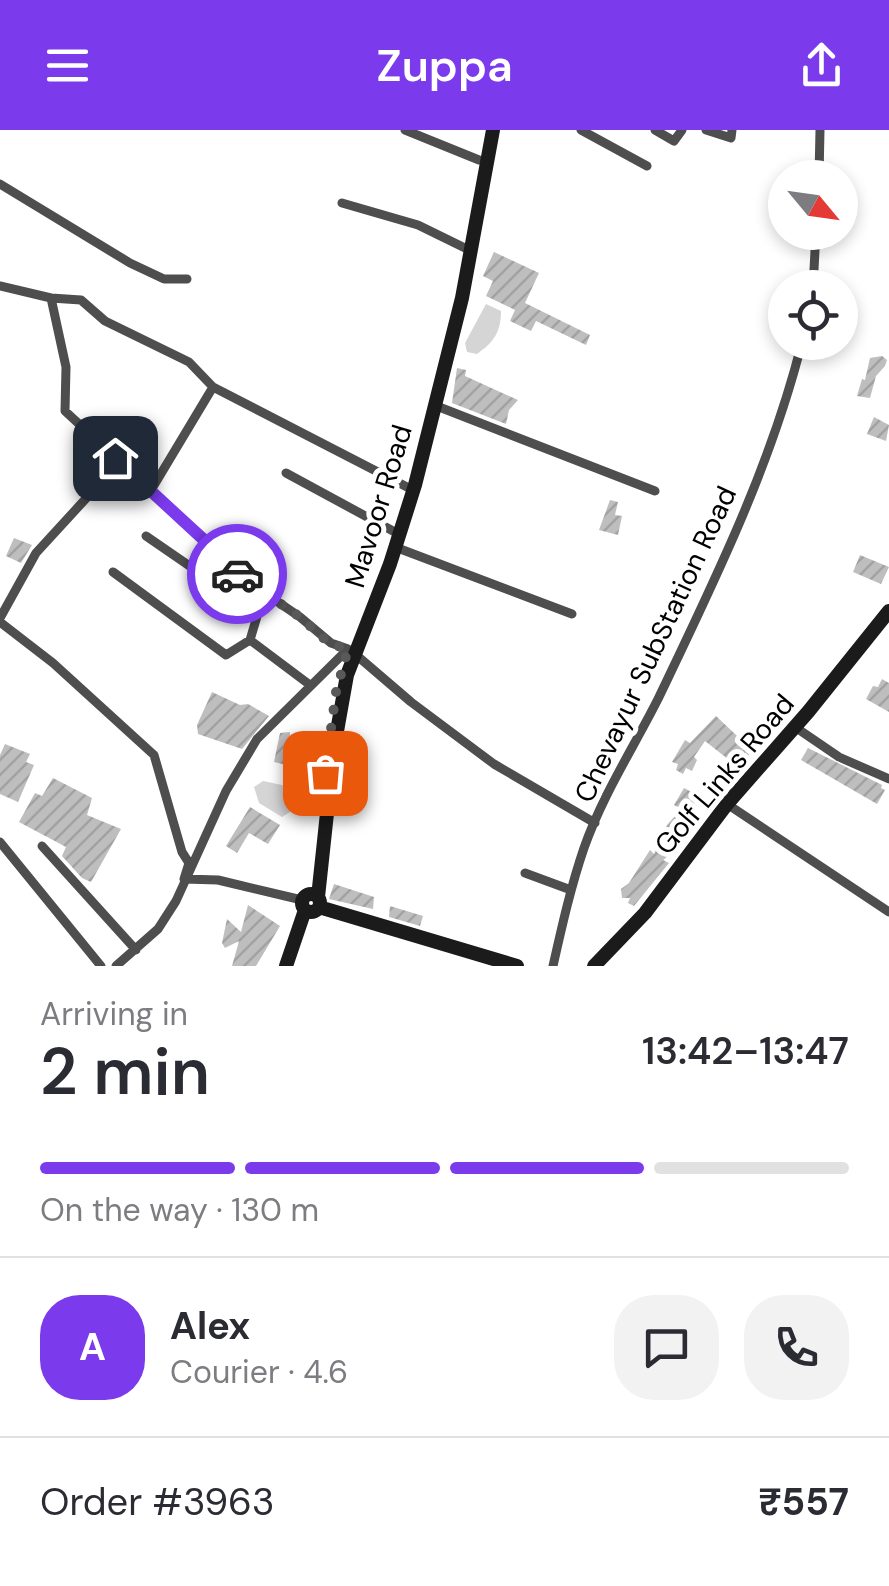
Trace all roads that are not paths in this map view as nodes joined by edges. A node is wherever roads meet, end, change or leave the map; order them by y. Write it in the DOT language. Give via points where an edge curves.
graph roads {
  1 [pos="405,130"];
  2 [pos="483,130"];
  3 [pos="493,130"];
  4 [pos="581,130"];
  5 [pos="655,130"];
  6 [pos="682,130"];
  7 [pos="706,130"];
  8 [pos="732,130"];
  9 [pos="820,130"];
  10 [pos="478,160"];
  11 [pos="819,160"];
  12 [pos="648,166"];
  13 [pos="0,184"];
  14 [pos="342,204"];
  15 [pos="465,248"];
  16 [pos="187,279"];
  17 [pos="0,286"];
  18 [pos="51,298"];
  19 [pos="797,360"];
  20 [pos="212,386"];
  21 [pos="434,405"];
  22 [pos="113,469"];
  23 [pos="286,473"];
  24 [pos="407,487"];
  25 [pos="655,491"];
  26 [pos="150,492"];
  27 [pos="146,536"];
  28 [pos="394,539"];
  29 [pos="113,572"];
  30 [pos="889,611"];
  31 [pos="572,614"];
  32 [pos="0,620"];
  33 [pos="250,640"];
  34 [pos="352,651"];
  35 [pos="310,685"];
  36 [pos="795,727"];
  37 [pos="889,779"];
  38 [pos="726,804"];
  39 [pos="595,823"];
  40 [pos="0,842"];
  41 [pos="42,846"];
  42 [pos="525,873"];
  43 [pos="184,878"];
  44 [pos="571,890"];
  45 [pos="312,903"];
  46 [pos="889,912"];
  47 [pos="136,950"];
  48 [pos="101,966"];
  49 [pos="116,966"];
  50 [pos="286,966"];
  51 [pos="295,966"];
  52 [pos="517,966"];
  53 [pos="552,966"];
  54 [pos="594,966"];
  1 -- 10 [label="street"];
  2 -- 10 [label="main road, Mavoor Road"];
  3 -- 21 [label="main road, Mavoor Road"];
  4 -- 12 [label="street"];
  5 -- 6 [label="street" via="674,141"];
  7 -- 8 [label="street" via="731,138"];
  9 -- 11 [label="street"];
  10 -- 15 [label="main road, Mavoor Road"];
  13 -- 16 [label="street" via="130,263 164,279"];
  14 -- 15 [label="street" via="418,225"];
  15 -- 24 [label="main road, Mavoor Road"];
  17 -- 18 [label="street"];
  18 -- 20 [label="street" via="82,300 105,321 189,362"];
  18 -- 26 [label="street" via="66,367 65,411"];
  19 -- 39 [label="street, Chevayur SubStation Road" via="739,527"];
  20 -- 24 [label="street"];
  20 -- 26 [label="street"];
  21 -- 25 [label="street"];
  21 -- 28 [label="main road, Mavoor Road"];
  22 -- 32 [label="street" via="36,553"];
  23 -- 28 [label="street"];
  24 -- 28 [label="main road, Mavoor Road"];
  26 -- 34 [label="street" via="225,566 330,644"];
  27 -- 33 [label="street" via="258,613"];
  28 -- 31 [label="street"];
  28 -- 34 [label="main road, Mavoor Road"];
  29 -- 33 [label="street" via="226,655"];
  30 -- 36 [label="main road, Golf Links Road"];
  32 -- 43 [label="street" via="154,755 189,862"];
  33 -- 35 [label="street"];
  34 -- 35 [label="street"];
  34 -- 39 [label="street" via="494,764"];
  34 -- 45 [label="main road, Mavoor Road"];
  35 -- 43 [label="street" via="256,740"];
  36 -- 37 [label="street"];
  36 -- 38 [label="main road, Golf Links Road"];
  38 -- 46 [label="street"];
  38 -- 54 [label="main road, Golf Links Road" via="645,912"];
  39 -- 44 [label="street, Chevayur SubStation Road"];
  40 -- 48 [label="street"];
  41 -- 47 [label="street"];
  42 -- 44 [label="street"];
  43 -- 45 [label="street"];
  43 -- 47 [label="street" via="158,930"];
  44 -- 53 [label="street, Chevayur SubStation Road"];
  45 -- 50 [label="main road"];
  45 -- 51 [label="main road"];
  45 -- 52 [label="main road"];
  47 -- 49 [label="street"];
}
